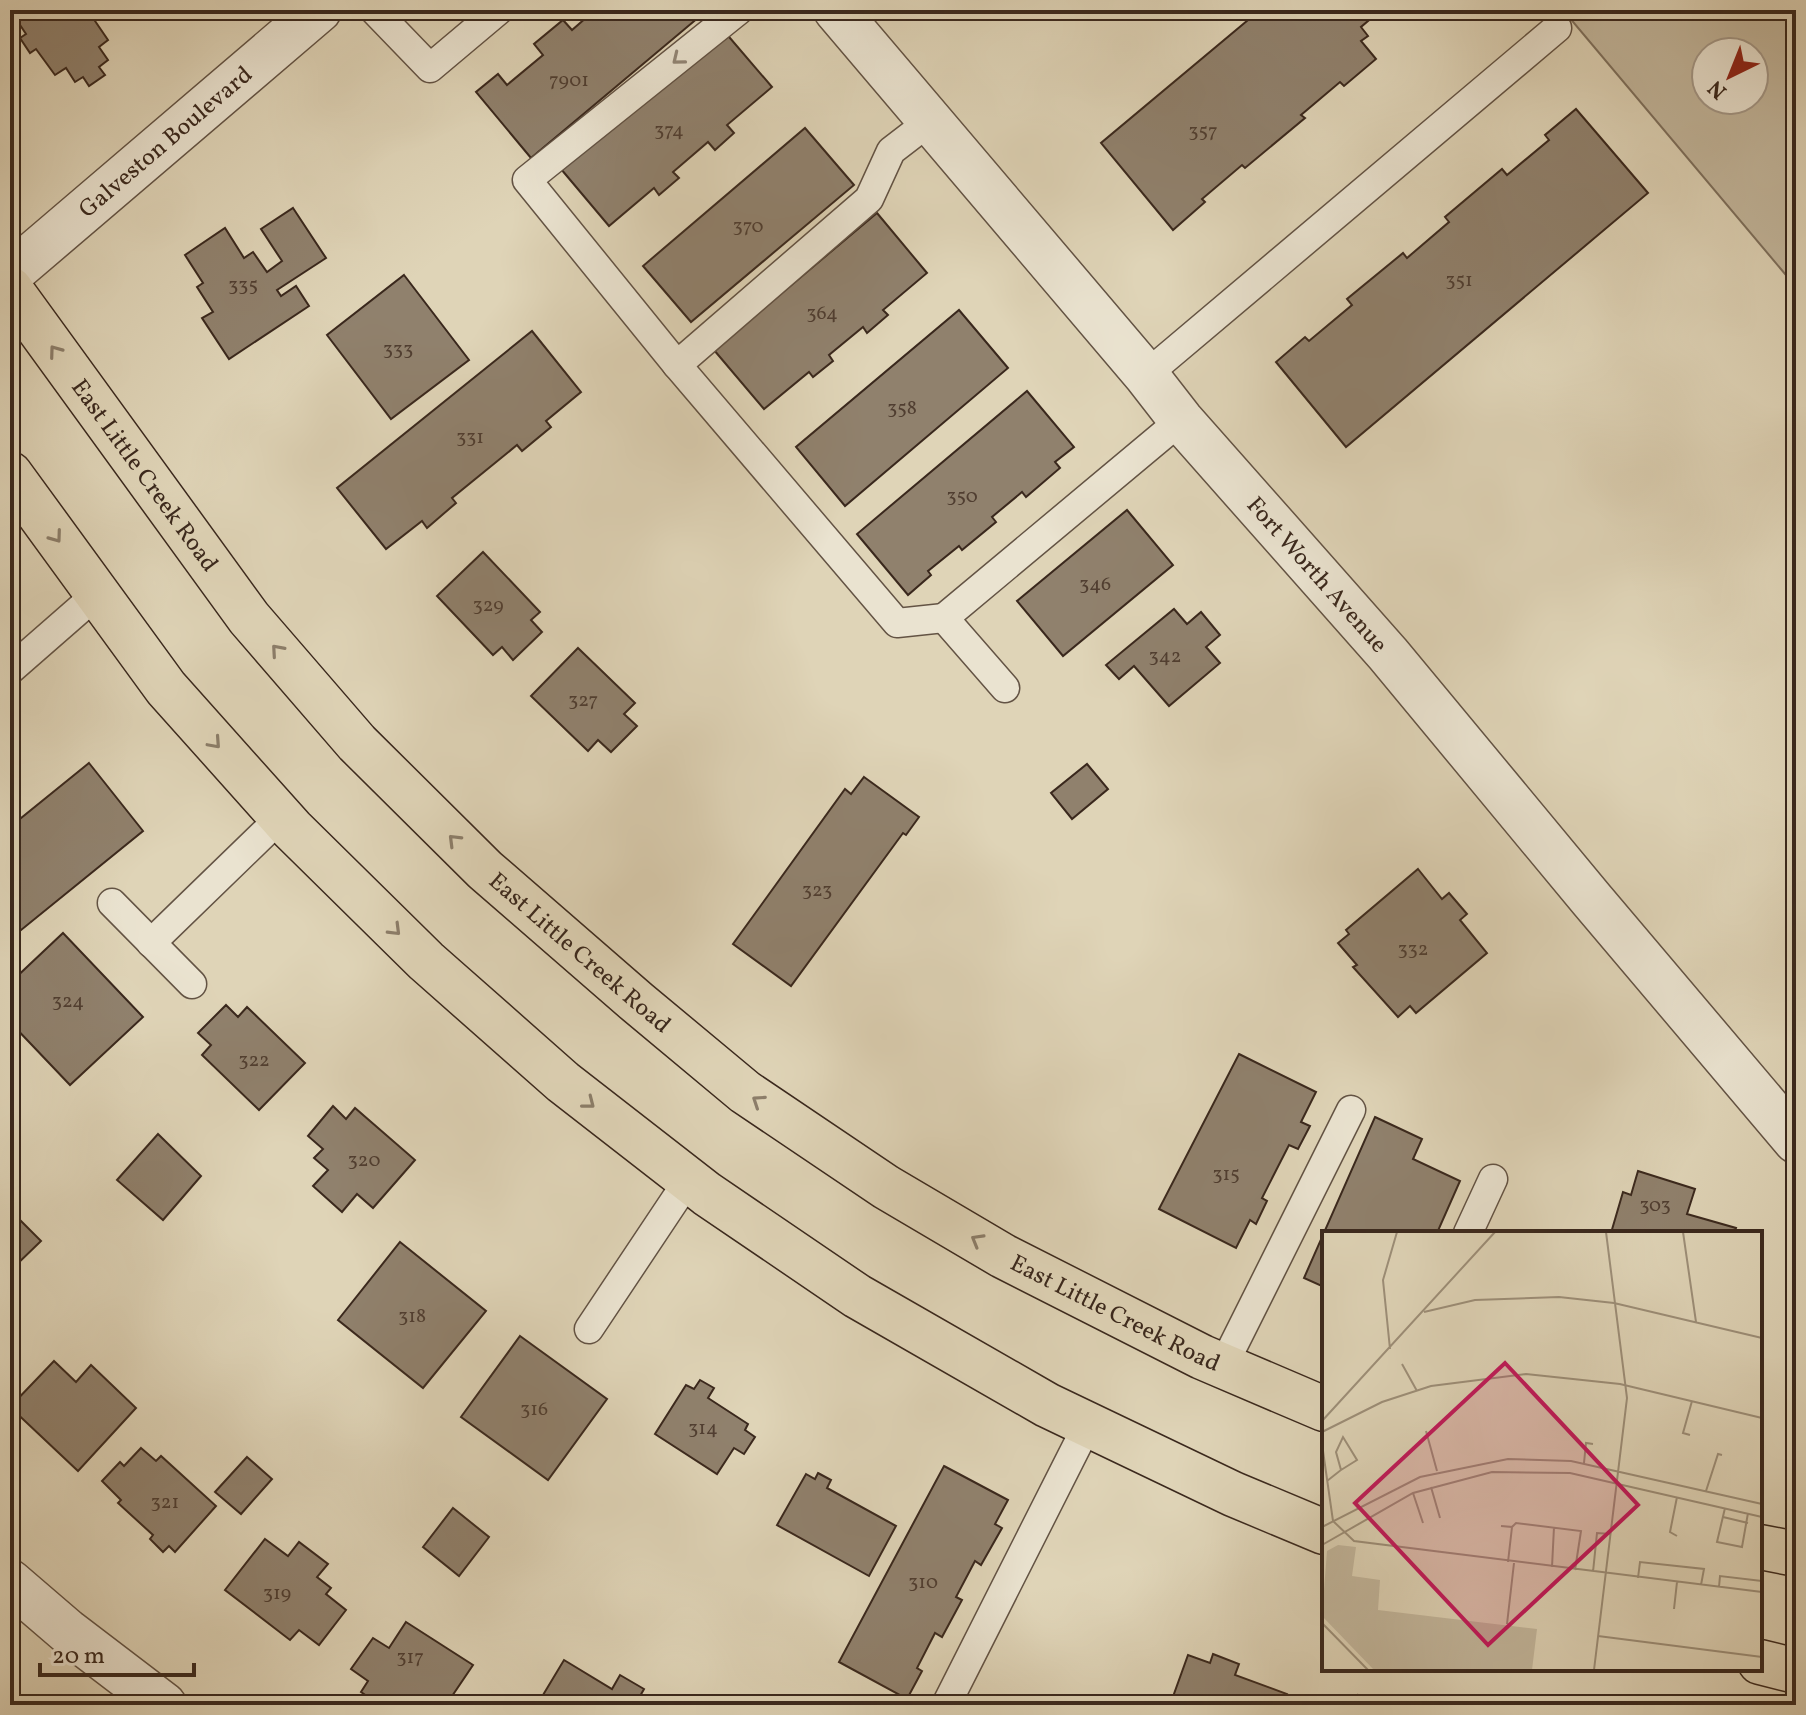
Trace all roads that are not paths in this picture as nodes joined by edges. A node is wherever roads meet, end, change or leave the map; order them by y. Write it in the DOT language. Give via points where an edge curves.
graph roads {
  1 [pos="319,10"];
  2 [pos="374,10"];
  3 [pos="499,10"];
  4 [pos="739,10"];
  5 [pos="836,10"];
  6 [pos="1557,28"];
  7 [pos="930,121"];
  8 [pos="10,274"];
  9 [pos="10,289"];
  10 [pos="677,365"];
  11 [pos="1146,375"];
  12 [pos="1181,420"];
  13 [pos="10,474"];
  14 [pos="97,594"];
  15 [pos="944,618"];
  16 [pos="10,670"];
  17 [pos="1005,688"];
  18 [pos="282,816"];
  19 [pos="112,903"];
  20 [pos="151,943"];
  21 [pos="192,984"];
  22 [pos="1351,1110"];
  23 [pos="1796,1141"];
  24 [pos="689,1179"];
  25 [pos="1493,1179"];
  26 [pos="1469,1231"];
  27 [pos="589,1329"];
  28 [pos="1223,1366"];
  29 [pos="1322,1408"];
  30 [pos="1088,1424"];
  31 [pos="1322,1531"];
  32 [pos="1762,1547"];
  33 [pos="1796,1554"];
  34 [pos="10,1582"];
  35 [pos="1762,1662"];
  36 [pos="1796,1671"];
  37 [pos="164,1705"];
  38 [pos="946,1705"];
  1 -- 8 [label="street, Galveston Boulevard"];
  2 -- 3 [label="lane" via="430,68"];
  4 -- 10 [label="lane, one-way" via="527,180"];
  5 -- 7 [label="street, Fort Worth Avenue"];
  6 -- 11 [label="lane"];
  7 -- 10 [label="lane" via="891,151 869,199"];
  7 -- 11 [label="street, Fort Worth Avenue"];
  28 -- 9 [label="main road, East Little Creek Road, one-way" via="1003,1256 886,1187 745,1092 485,870 357,743 249,618"];
  10 -- 15 [label="lane" via="897,623"];
  11 -- 12 [label="street, Fort Worth Avenue"];
  12 -- 15 [label="lane"];
  12 -- 23 [label="street, Fort Worth Avenue" via="1388,654"];
  13 -- 14 [label="main road, one-way"];
  14 -- 16 [label="lane"];
  14 -- 18 [label="main road, one-way" via="166,688"];
  15 -- 17 [label="lane"];
  18 -- 20 [label="lane"];
  18 -- 24 [label="main road, one-way" via="426,961 563,1082"];
  19 -- 20 [label="lane"];
  20 -- 21 [label="lane"];
  22 -- 28 [label="lane"];
  24 -- 27 [label="lane"];
  24 -- 30 [label="main road" via="857,1296"];
  25 -- 26 [label="lane"];
  28 -- 29 [label="main road, East Little Creek Road"];
  30 -- 31 [label="main road"];
  30 -- 38 [label="lane"];
  32 -- 33 [label="main road"];
  34 -- 37 [label="street"];
  35 -- 36 [label="main road"];
}
